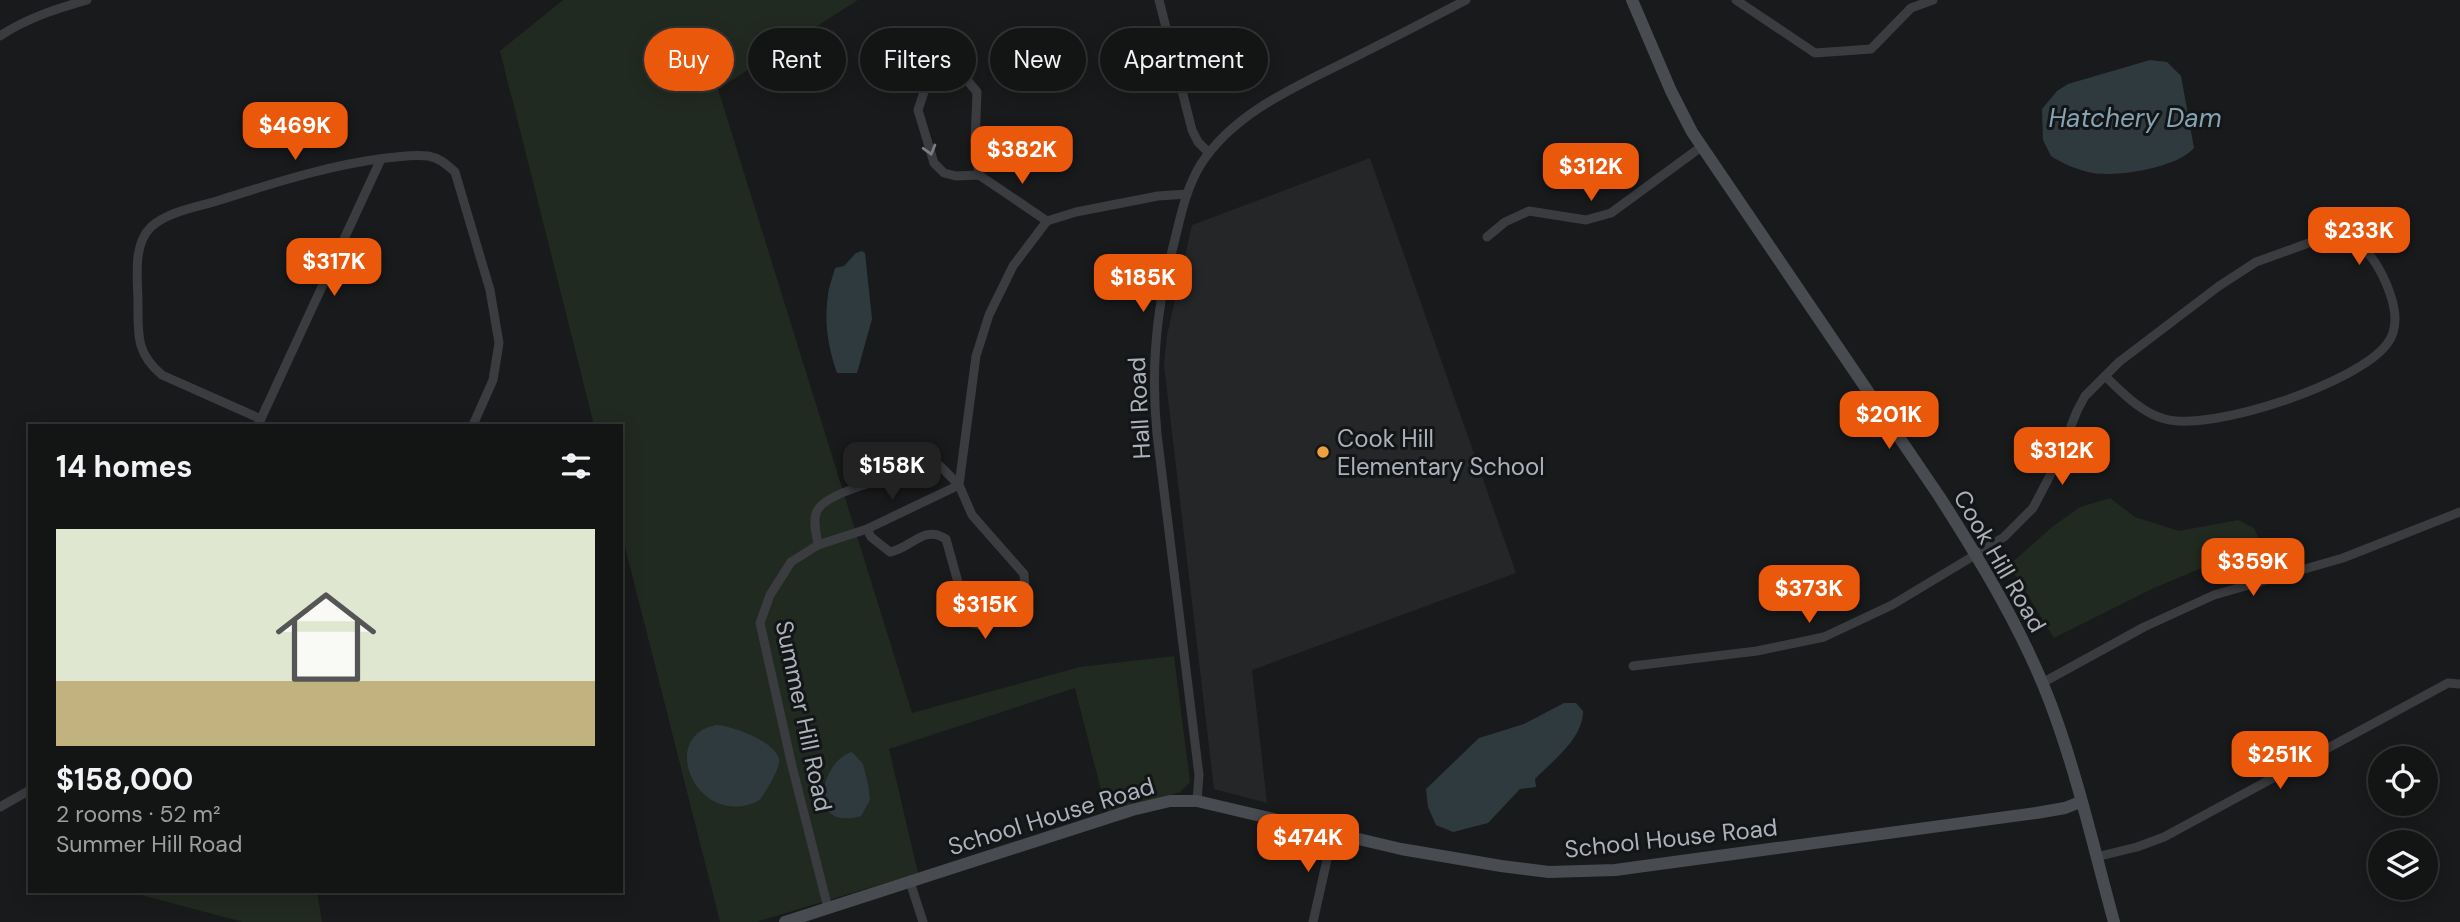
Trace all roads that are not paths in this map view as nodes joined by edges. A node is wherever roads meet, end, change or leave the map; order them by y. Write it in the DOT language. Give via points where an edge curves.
graph roads {
  1 [pos="87,0"];
  2 [pos="1159,0"];
  3 [pos="1466,0"];
  4 [pos="1632,0"];
  5 [pos="1736,0"];
  6 [pos="1933,0"];
  7 [pos="0,36"];
  8 [pos="1701,146"];
  9 [pos="1209,153"];
  10 [pos="381,159"];
  11 [pos="979,175"];
  12 [pos="1187,194"];
  13 [pos="1048,221"];
  14 [pos="1487,237"];
  15 [pos="2105,376"];
  16 [pos="259,422"];
  17 [pos="473,424"];
  18 [pos="959,485"];
  19 [pos="2460,512"];
  20 [pos="867,529"];
  21 [pos="818,545"];
  22 [pos="1975,555"];
  23 [pos="1633,666"];
  24 [pos="2042,683"];
  25 [pos="2460,684"];
  26 [pos="28,791"];
  27 [pos="1197,801"];
  28 [pos="2080,802"];
  29 [pos="0,807"];
  30 [pos="1333,833"];
  31 [pos="2096,857"];
  32 [pos="910,882"];
  33 [pos="828,908"];
  34 [pos="785,922"];
  35 [pos="923,922"];
  36 [pos="1312,922"];
  37 [pos="2114,922"];
  1 -- 7 [label="street" via="17,24"];
  2 -- 9 [label="street" via="1192,130"];
  3 -- 9 [label="street, Hall Road" via="1272,100"];
  4 -- 8 [label="street, Cook Hill Road" via="1680,110"];
  5 -- 6 [label="street" via="1815,53 1871,49 1911,8"];
  8 -- 14 [label="street" via="1611,213 1586,220 1530,211 1504,222"];
  8 -- 22 [label="street, Cook Hill Road" via="1922,469"];
  9 -- 12 [label="street, Hall Road"];
  10 -- 16 [label="street"];
  10 -- 16 [label="street" via="282,181 169,216 151,227 141,242 138,331 149,365"];
  10 -- 17 [label="street" via="430,156 455,172 491,290 499,343 492,380"];
  11 -- 11 [label="street, one-way" via="977,92 967,80 951,79 925,89 918,110 934,163 944,173"];
  11 -- 13 [label="street"];
  12 -- 13 [label="street"];
  12 -- 27 [label="street, Hall Road" via="1157,318 1153,383 1199,775"];
  13 -- 18 [label="street" via="1013,266 989,315 976,356"];
  15 -- 15 [label="street" via="2237,274 2256,262 2317,240 2338,237 2359,245 2378,267 2393,299 2396,323 2388,343 2369,361 2324,387 2269,406 2190,422 2165,419 2148,412"];
  15 -- 22 [label="street" via="2085,396 2033,508 2004,537"];
  18 -- 20 [label="street, Summer Hill Road"];
  18 -- 20 [label="street" via="972,515 1024,574 1025,592 985,627 972,623 966,611 946,539 938,533 926,534 890,552"];
  18 -- 21 [label="street" via="940,466 882,479 827,501 817,511"];
  19 -- 24 [label="street" via="2343,558 2202,600"];
  20 -- 21 [label="street, Summer Hill Road"];
  21 -- 33 [label="street, Summer Hill Road" via="791,562 770,595 760,623"];
  22 -- 23 [label="street" via="1892,605 1824,637 1757,651"];
  22 -- 24 [label="street, Cook Hill Road"];
  24 -- 28 [label="street, Cook Hill Road"];
  25 -- 31 [label="street" via="2448,683 2164,837"];
  26 -- 29 [label="street"];
  27 -- 30 [label="street, School House Road"];
  27 -- 32 [label="street, School House Road" via="1170,801 1132,810"];
  28 -- 30 [label="street, School House Road" via="2015,816 1587,873 1501,866"];
  28 -- 31 [label="street, Cook Hill Road"];
  30 -- 36 [label="street"];
  31 -- 37 [label="street, Cook Hill Road"];
  32 -- 33 [label="street, School House Road"];
  32 -- 35 [label="street"];
  33 -- 34 [label="street, School House Road"];
}
